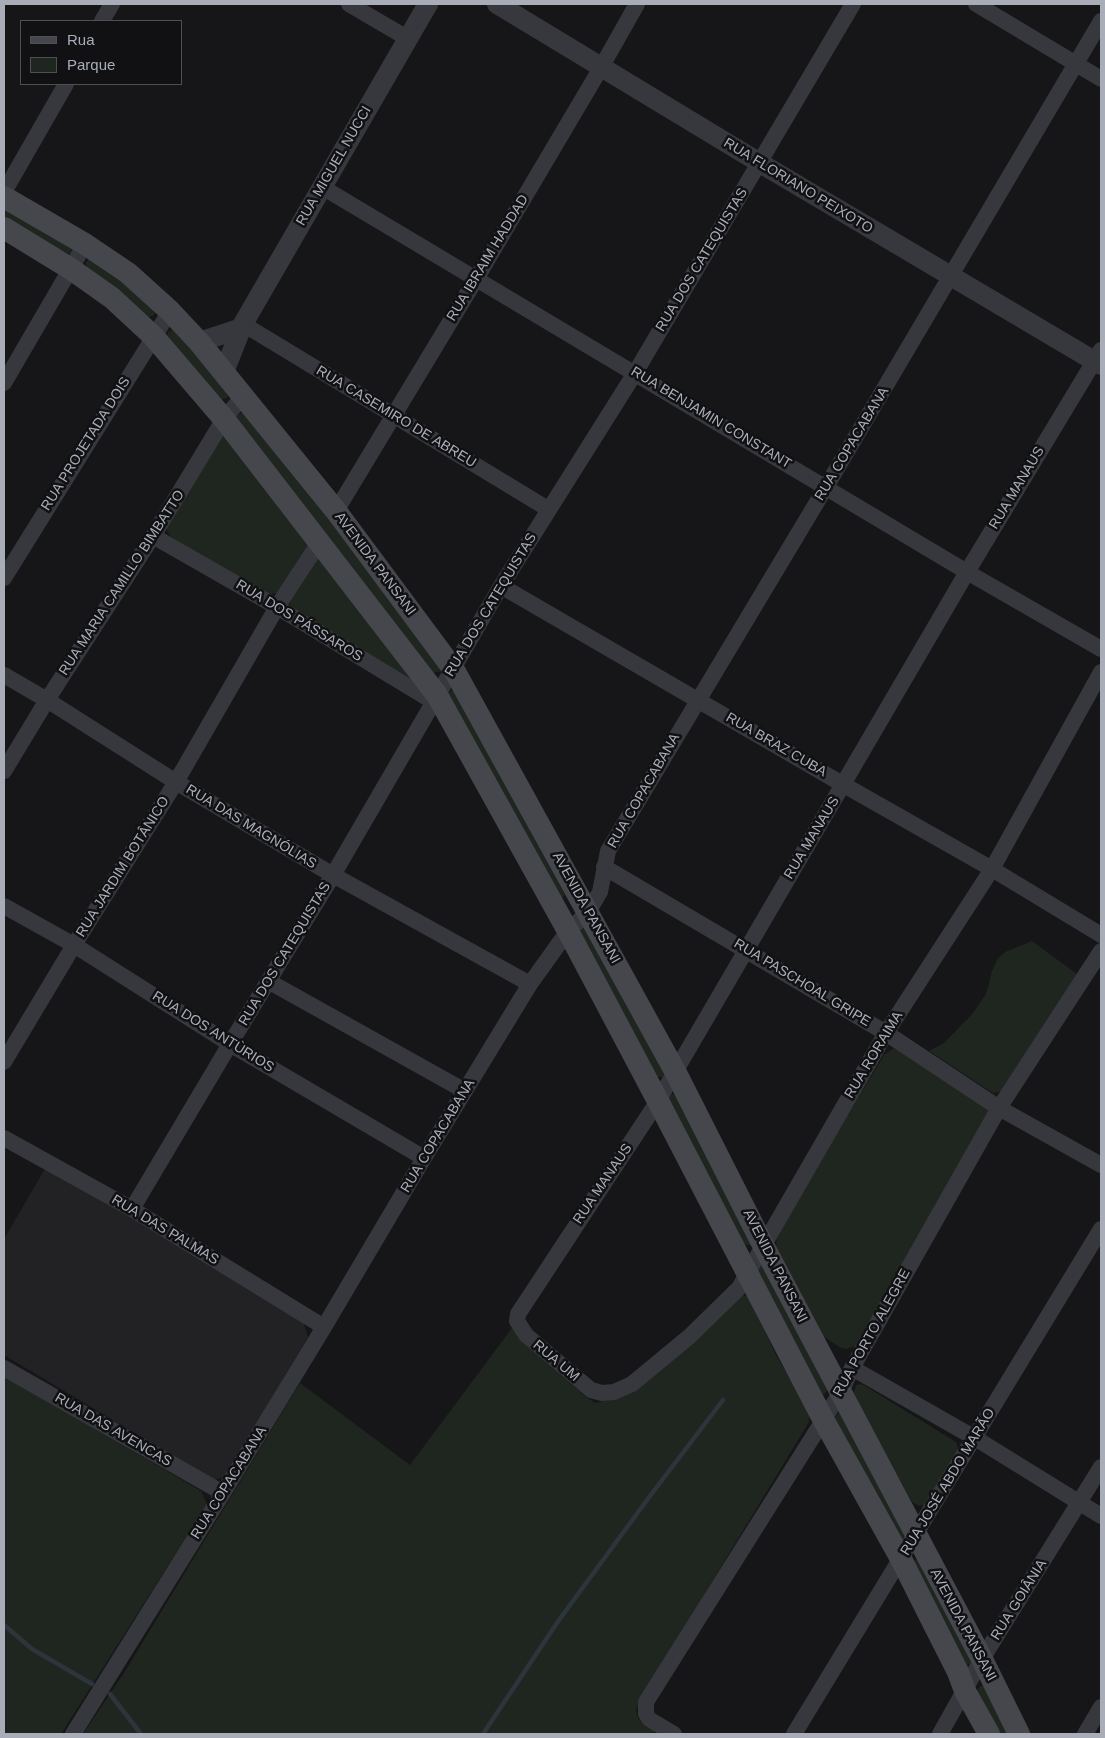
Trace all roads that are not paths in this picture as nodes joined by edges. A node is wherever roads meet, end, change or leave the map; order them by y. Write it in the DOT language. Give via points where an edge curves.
graph roads {
  1 [pos="111,4"];
  2 [pos="349,4"];
  3 [pos="428,4"];
  4 [pos="497,4"];
  5 [pos="637,4"];
  6 [pos="853,4"];
  7 [pos="976,4"];
  8 [pos="103,20"];
  9 [pos="1101,21"];
  10 [pos="408,38"];
  11 [pos="1076,63"];
  12 [pos="602,66"];
  13 [pos="1101,79"];
  14 [pos="65,85"];
  15 [pos="760,163"];
  16 [pos="322,187"];
  17 [pos="4,192"];
  18 [pos="4,197"];
  19 [pos="4,228"];
  20 [pos="85,244"];
  21 [pos="71,269"];
  22 [pos="951,277"];
  23 [pos="476,278"];
  24 [pos="170,310"];
  25 [pos="243,326"];
  26 [pos="153,336"];
  27 [pos="199,342"];
  28 [pos="1099,359"];
  29 [pos="224,372"];
  30 [pos="635,372"];
  31 [pos="4,383"];
  32 [pos="243,396"];
  33 [pos="393,416"];
  34 [pos="224,419"];
  35 [pos="826,487"];
  36 [pos="548,509"];
  37 [pos="336,511"];
  38 [pos="153,536"];
  39 [pos="319,543"];
  40 [pos="967,572"];
  41 [pos="4,578"];
  42 [pos="501,586"];
  43 [pos="277,608"];
  44 [pos="1101,649"];
  45 [pos="454,670"];
  46 [pos="1101,672"];
  47 [pos="4,675"];
  48 [pos="698,699"];
  49 [pos="46,700"];
  50 [pos="438,702"];
  51 [pos="4,771"];
  52 [pos="176,782"];
  53 [pos="844,785"];
  54 [pos="604,867"];
  55 [pos="992,869"];
  56 [pos="333,875"];
  57 [pos="4,906"];
  58 [pos="588,912"];
  59 [pos="568,932"];
  60 [pos="1101,935"];
  61 [pos="74,945"];
  62 [pos="746,950"];
  63 [pos="1101,951"];
  64 [pos="268,981"];
  65 [pos="530,984"];
  66 [pos="886,1033"];
  67 [pos="230,1044"];
  68 [pos="4,1062"];
  69 [pos="675,1071"];
  70 [pos="465,1091"];
  71 [pos="658,1101"];
  72 [pos="1000,1108"];
  73 [pos="4,1138"];
  74 [pos="424,1158"];
  75 [pos="1101,1165"];
  76 [pos="132,1209"];
  77 [pos="1101,1229"];
  78 [pos="763,1245"];
  79 [pos="748,1272"];
  80 [pos="518,1321"];
  81 [pos="324,1328"];
  82 [pos="4,1368"];
  83 [pos="852,1368"];
  84 [pos="841,1392"];
  85 [pos="602,1393"];
  86 [pos="823,1420"];
  87 [pos="975,1438"];
  88 [pos="1101,1467"];
  89 [pos="223,1493"];
  90 [pos="1079,1502"];
  91 [pos="1101,1516"];
  92 [pos="916,1535"];
  93 [pos="901,1559"];
  94 [pos="982,1659"];
  95 [pos="965,1691"];
  96 [pos="1101,1707"];
  97 [pos="73,1734"];
  98 [pos="674,1734"];
  99 [pos="794,1734"];
  100 [pos="940,1734"];
  101 [pos="989,1734"];
  102 [pos="1019,1734"];
  103 [pos="1085,1734"];
  1 -- 8 [label="street"];
  2 -- 10 [label="street"];
  3 -- 10 [label="street, RUA MIGUEL NUCCI"];
  4 -- 12 [label="street, RUA FLORIANO PEIXOTO"];
  5 -- 12 [label="street, RUA IBRAIM HADDAD"];
  6 -- 15 [label="street, RUA DOS CATEQUISTAS"];
  7 -- 11 [label="street"];
  9 -- 11 [label="street, RUA COPACABANA"];
  10 -- 16 [label="street, RUA MIGUEL NUCCI"];
  11 -- 13 [label="street"];
  11 -- 22 [label="street, RUA COPACABANA"];
  12 -- 15 [label="street, RUA FLORIANO PEIXOTO"];
  12 -- 23 [label="street, RUA IBRAIM HADDAD"];
  14 -- 17 [label="street"];
  15 -- 22 [label="street, RUA FLORIANO PEIXOTO"];
  15 -- 30 [label="street, RUA DOS CATEQUISTAS"];
  16 -- 23 [label="street, RUA BENJAMIN CONSTANT"];
  16 -- 25 [label="street, RUA MIGUEL NUCCI"];
  18 -- 20 [label="main road, AVENIDA PANSANI"];
  19 -- 21 [label="main road, AVENIDA PANSANI"];
  20 -- 21 [label="street"];
  20 -- 24 [label="main road, AVENIDA PANSANI" via="128,273"];
  21 -- 26 [label="main road, AVENIDA PANSANI" via="112,298"];
  21 -- 31 [label="street"];
  22 -- 28 [label="street, RUA FLORIANO PEIXOTO"];
  22 -- 35 [label="street, RUA COPACABANA"];
  23 -- 30 [label="street, RUA BENJAMIN CONSTANT"];
  23 -- 33 [label="street, RUA IBRAIM HADDAD"];
  24 -- 26 [label="street, RUA PROJETADA DOIS"];
  24 -- 27 [label="main road, AVENIDA PANSANI"];
  25 -- 27 [label="street"];
  25 -- 29 [label="street, RUA MIGUEL NUCCI"];
  25 -- 33 [label="street, RUA CASEMIRO DE ABREU"];
  26 -- 34 [label="main road, AVENIDA PANSANI"];
  26 -- 41 [label="street, RUA PROJETADA DOIS"];
  27 -- 29 [label="main road, AVENIDA PANSANI"];
  28 -- 40 [label="street, RUA MANAUS"];
  29 -- 32 [label="main road, AVENIDA PANSANI"];
  30 -- 35 [label="street, RUA BENJAMIN CONSTANT"];
  30 -- 36 [label="street, RUA DOS CATEQUISTAS"];
  32 -- 34 [label="street, RUA MARIA CAMILLO BIMBATTO"];
  32 -- 37 [label="main road, AVENIDA PANSANI"];
  33 -- 36 [label="street, RUA CASEMIRO DE ABREU"];
  33 -- 37 [label="street, RUA IBRAIM HADDAD"];
  34 -- 38 [label="street, RUA MARIA CAMILLO BIMBATTO"];
  34 -- 39 [label="main road, AVENIDA PANSANI"];
  35 -- 40 [label="street, RUA BENJAMIN CONSTANT"];
  35 -- 48 [label="street, RUA COPACABANA"];
  36 -- 42 [label="street, RUA DOS CATEQUISTAS"];
  37 -- 45 [label="main road, AVENIDA PANSANI"];
  38 -- 43 [label="street, RUA DOS PÁSSAROS"];
  38 -- 49 [label="street, RUA MARIA CAMILLO BIMBATTO"];
  39 -- 43 [label="street, RUA JARDIM BOTÂNICO"];
  39 -- 50 [label="main road, AVENIDA PANSANI"];
  40 -- 44 [label="street, RUA BENJAMIN CONSTANT"];
  40 -- 53 [label="street, RUA MANAUS"];
  42 -- 45 [label="street, RUA DOS CATEQUISTAS"];
  42 -- 48 [label="street, RUA BRAZ CUBA"];
  43 -- 50 [label="street, RUA DOS PÁSSAROS"];
  43 -- 52 [label="street, RUA JARDIM BOTÂNICO"];
  45 -- 50 [label="street, RUA DOS CATEQUISTAS"];
  45 -- 58 [label="main road, AVENIDA PANSANI"];
  46 -- 55 [label="street, RUA RORAIMA"];
  47 -- 49 [label="street, RUA DAS MAGNÓLIAS"];
  48 -- 53 [label="street, RUA BRAZ CUBA"];
  48 -- 54 [label="street, RUA COPACABANA" via="608,851"];
  49 -- 51 [label="street, RUA MARIA CAMILLO BIMBATTO"];
  49 -- 52 [label="street, RUA DAS MAGNÓLIAS"];
  50 -- 56 [label="street, RUA DOS CATEQUISTAS"];
  50 -- 59 [label="main road, AVENIDA PANSANI"];
  52 -- 56 [label="street, RUA DAS MAGNÓLIAS"];
  52 -- 61 [label="street, RUA JARDIM BOTÂNICO"];
  53 -- 55 [label="street, RUA BRAZ CUBA"];
  53 -- 62 [label="street, RUA MANAUS"];
  54 -- 58 [label="street, RUA COPACABANA" via="600,892"];
  54 -- 62 [label="street, RUA PASCHOAL GRIPE"];
  55 -- 60 [label="street, RUA BRAZ CUBA"];
  55 -- 66 [label="street, RUA RORAIMA"];
  56 -- 64 [label="street, RUA DOS CATEQUISTAS"];
  56 -- 65 [label="street, RUA DAS MAGNÓLIAS"];
  57 -- 61 [label="street, RUA DOS ANTÙRIOS"];
  58 -- 59 [label="street, RUA COPACABANA"];
  58 -- 69 [label="main road, AVENIDA PANSANI"];
  59 -- 65 [label="street, RUA COPACABANA"];
  59 -- 71 [label="main road, AVENIDA PANSANI"];
  61 -- 67 [label="street, RUA DOS ANTÙRIOS"];
  61 -- 68 [label="street, RUA JARDIM BOTÂNICO"];
  62 -- 66 [label="street, RUA PASCHOAL GRIPE"];
  62 -- 69 [label="street, RUA MANAUS"];
  63 -- 72 [label="street, RUA PORTO ALEGRE"];
  64 -- 67 [label="street, RUA DOS CATEQUISTAS"];
  64 -- 70 [label="street"];
  65 -- 70 [label="street, RUA COPACABANA"];
  66 -- 72 [label="street, RUA PASCHOAL GRIPE"];
  66 -- 78 [label="street, RUA RORAIMA"];
  67 -- 74 [label="street, RUA DOS ANTÙRIOS"];
  67 -- 76 [label="street, RUA DOS CATEQUISTAS"];
  69 -- 71 [label="street, RUA MANAUS"];
  69 -- 78 [label="main road, AVENIDA PANSANI"];
  70 -- 74 [label="street, RUA COPACABANA"];
  71 -- 79 [label="main road, AVENIDA PANSANI"];
  71 -- 80 [label="street, RUA MANAUS" via="522,1307"];
  72 -- 75 [label="street, RUA PASCHOAL GRIPE"];
  72 -- 83 [label="street, RUA PORTO ALEGRE"];
  73 -- 76 [label="street, RUA DAS PALMAS"];
  74 -- 81 [label="street, RUA COPACABANA"];
  76 -- 81 [label="street, RUA DAS PALMAS"];
  77 -- 87 [label="street, RUA JOSÉ ABDO MARÃO"];
  78 -- 79 [label="street, RUA RORAIMA"];
  78 -- 84 [label="main road, AVENIDA PANSANI"];
  79 -- 85 [label="street, RUA RORAIMA" via="739,1288 690,1336 632,1384"];
  79 -- 86 [label="main road, AVENIDA PANSANI"];
  80 -- 85 [label="street, RUA UM" via="526,1335 570,1373 591,1390"];
  81 -- 89 [label="street, RUA COPACABANA"];
  82 -- 89 [label="street, RUA DAS AVENCAS"];
  83 -- 84 [label="street, RUA PORTO ALEGRE"];
  83 -- 87 [label="street"];
  84 -- 86 [label="street, RUA PORTO ALEGRE"];
  84 -- 92 [label="main road, AVENIDA PANSANI"];
  86 -- 93 [label="main road, AVENIDA PANSANI"];
  86 -- 98 [label="street, RUA PORTO ALEGRE" via="646,1702 646,1714"];
  87 -- 90 [label="street"];
  87 -- 92 [label="street, RUA JOSÉ ABDO MARÃO"];
  88 -- 90 [label="street, RUA GOIÂNIA"];
  89 -- 97 [label="street, RUA COPACABANA"];
  90 -- 91 [label="street"];
  90 -- 94 [label="street, RUA GOIÂNIA"];
  92 -- 93 [label="street, RUA JOSÉ ABDO MARÃO"];
  92 -- 94 [label="main road, AVENIDA PANSANI"];
  93 -- 95 [label="main road, AVENIDA PANSANI"];
  93 -- 99 [label="street, RUA JOSÉ ABDO MARÃO"];
  94 -- 95 [label="street, RUA GOIÂNIA"];
  94 -- 102 [label="main road, AVENIDA PANSANI"];
  95 -- 100 [label="street, RUA GOIÂNIA"];
  95 -- 101 [label="main road, AVENIDA PANSANI"];
  96 -- 103 [label="street"];
}
